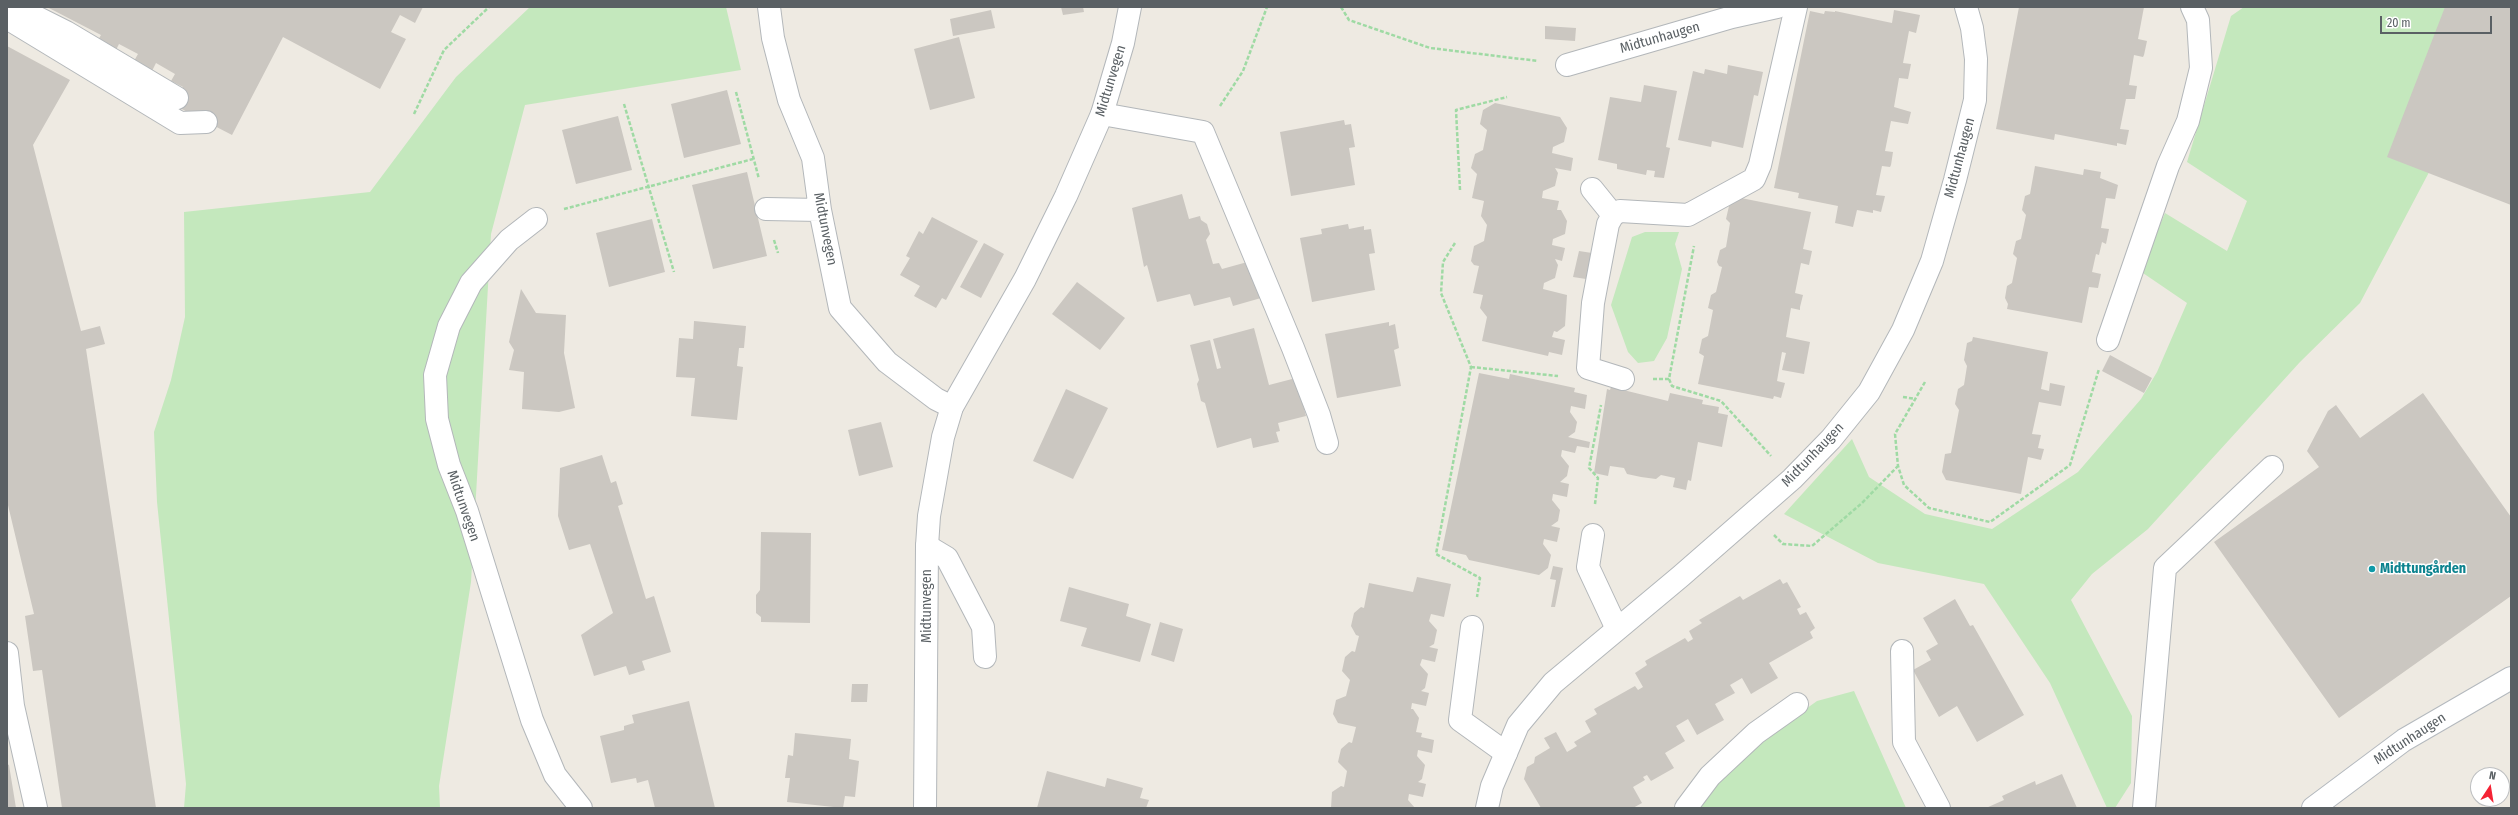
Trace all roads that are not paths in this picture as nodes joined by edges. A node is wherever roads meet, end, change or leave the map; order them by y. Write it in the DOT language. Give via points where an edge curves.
graph roads {
  1 [pos="16,7"];
  2 [pos="769,7"];
  3 [pos="1130,7"];
  4 [pos="1777,7"];
  5 [pos="1796,7"];
  6 [pos="1966,7"];
  7 [pos="2192,7"];
  8 [pos="7,18"];
  9 [pos="1567,65"];
  10 [pos="177,98"];
  11 [pos="1102,114"];
  12 [pos="206,122"];
  13 [pos="1592,189"];
  14 [pos="766,208"];
  15 [pos="820,210"];
  16 [pos="1613,215"];
  17 [pos="536,219"];
  18 [pos="2108,340"];
  19 [pos="1606,373"];
  20 [pos="952,406"];
  21 [pos="1327,443"];
  22 [pos="2272,467"];
  23 [pos="1592,534"];
  24 [pos="927,546"];
  25 [pos="1472,627"];
  26 [pos="1617,630"];
  27 [pos="1902,651"];
  28 [pos="7,653"];
  29 [pos="985,656"];
  30 [pos="2511,678"];
  31 [pos="1797,704"];
  32 [pos="10,707"];
  33 [pos="1506,753"];
  34 [pos="36,808"];
  35 [pos="581,808"];
  36 [pos="925,808"];
  37 [pos="1487,808"];
  38 [pos="1686,808"];
  39 [pos="1939,808"];
  40 [pos="2144,808"];
  41 [pos="2313,808"];
  1 -- 10 [label="street" via="66,32"];
  2 -- 15 [label="street, Midtunvegen" via="773,38 789,100 813,158"];
  3 -- 11 [label="street, Midtunvegen" via="1123,43"];
  4 -- 9 [label="street, Midtunhaugen" via="1732,17"];
  5 -- 16 [label="street" via="1760,165 1754,179 1688,215 1620,212"];
  6 -- 26 [label="street, Midtunhaugen" via="1976,59 1975,100 1956,180 1932,261 1903,330 1869,392 1832,439 1792,479"];
  7 -- 18 [label="street" via="2198,20 2201,68 2188,121 2166,173"];
  8 -- 12 [label="street" via="180,123"];
  11 -- 20 [label="street, Midtunvegen" via="1025,280"];
  11 -- 21 [label="street" via="1203,132 1293,348"];
  13 -- 16 [label="street"];
  14 -- 15 [label="street"];
  15 -- 20 [label="street, Midtunvegen" via="840,308 887,362 936,399"];
  16 -- 19 [label="street" via="1608,224 1593,303"];
  17 -- 35 [label="street, Midtunvegen" via="509,240 471,283 452,320 435,375 437,419 449,465 532,720 555,775"];
  20 -- 24 [label="street, Midtunvegen" via="936,470"];
  22 -- 40 [label="street" via="2165,568"];
  23 -- 26 [label="street" via="1588,567"];
  24 -- 29 [label="street" via="948,558 983,627"];
  24 -- 36 [label="street, Midtunvegen"];
  25 -- 33 [label="street" via="1460,720"];
  26 -- 33 [label="street, Midtunhaugen" via="1553,683 1518,725"];
  27 -- 39 [label="street" via="1904,742"];
  28 -- 32 [label="street"];
  30 -- 41 [label="street, Midtunhaugen" via="2404,740"];
  31 -- 38 [label="street" via="1750,738 1710,776"];
  32 -- 34 [label="street"];
  33 -- 37 [label="street, Midtunhaugen" via="1492,786"];
}
